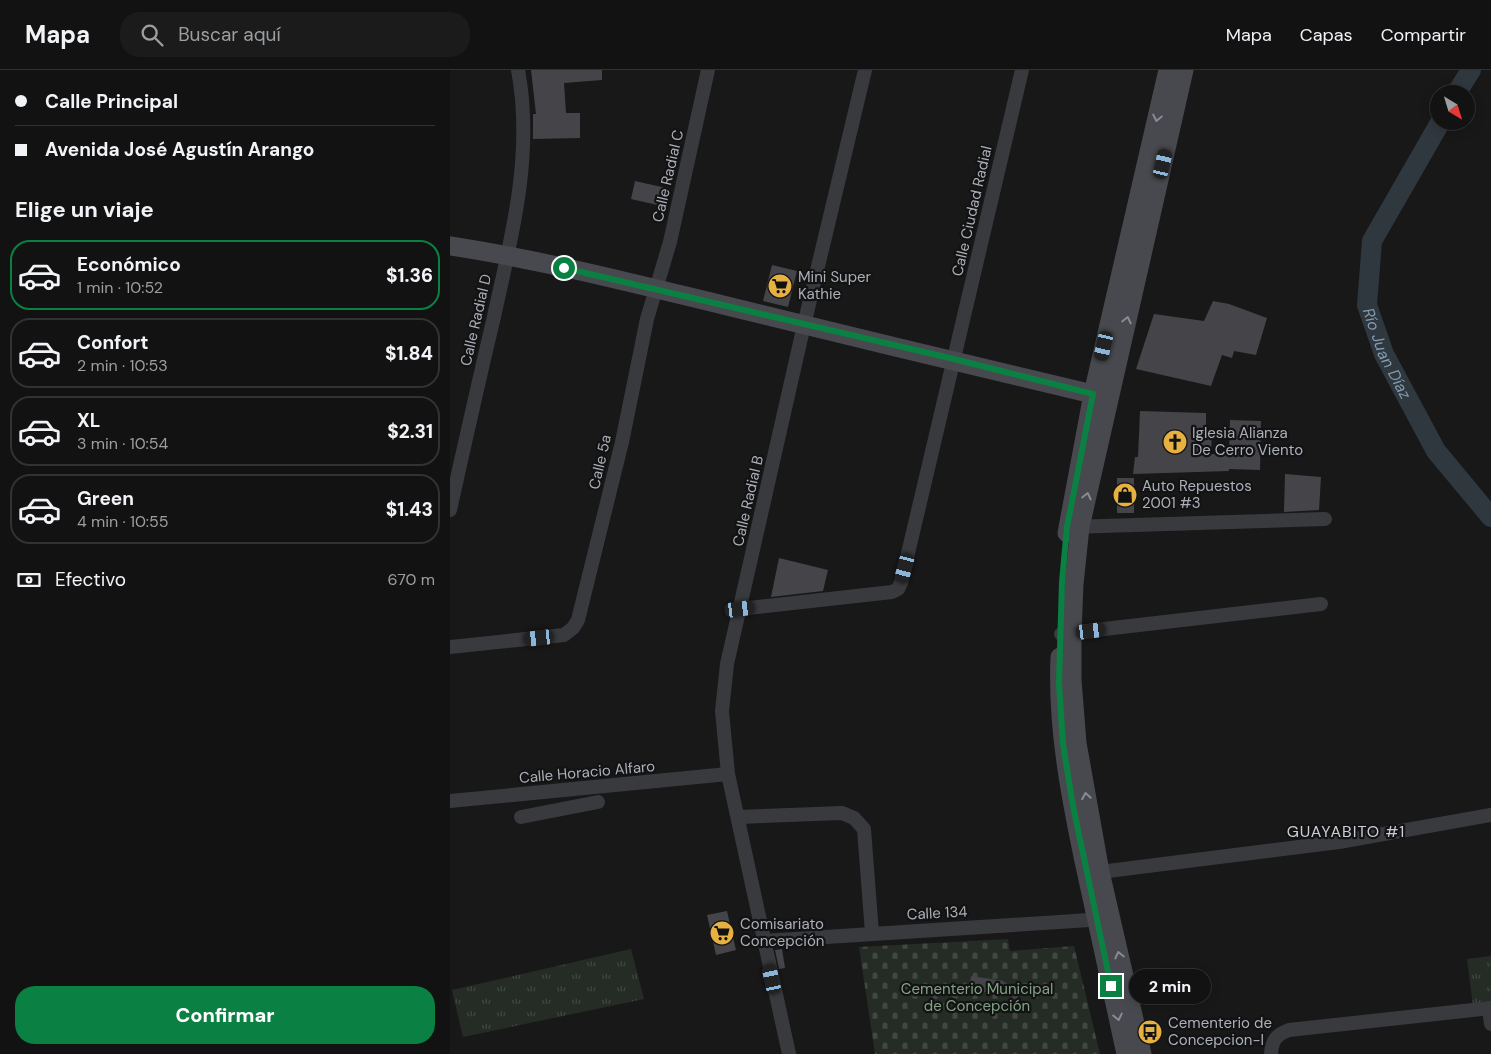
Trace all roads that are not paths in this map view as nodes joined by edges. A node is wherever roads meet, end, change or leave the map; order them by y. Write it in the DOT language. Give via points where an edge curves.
graph roads {
  1 [pos="518,70"];
  2 [pos="708,70"];
  3 [pos="865,70"];
  4 [pos="1022,70"];
  5 [pos="1168,70"];
  6 [pos="1184,70"];
  7 [pos="450,246"];
  8 [pos="508,254"];
  9 [pos="656,289"];
  10 [pos="804,324"];
  11 [pos="954,359"];
  12 [pos="1101,396"];
  13 [pos="450,510"];
  14 [pos="1325,519"];
  15 [pos="1074,527"];
  16 [pos="1321,604"];
  17 [pos="740,609"];
  18 [pos="1066,634"];
  19 [pos="450,647"];
  20 [pos="728,774"];
  21 [pos="582,789"];
  22 [pos="450,801"];
  23 [pos="598,802"];
  24 [pos="584,804"];
  25 [pos="1491,815"];
  26 [pos="521,817"];
  27 [pos="738,817"];
  28 [pos="1100,872"];
  29 [pos="1104,919"];
  30 [pos="872,933"];
  31 [pos="764,941"];
  32 [pos="1490,1008"];
  33 [pos="1491,1024"];
  34 [pos="789,1054"];
  35 [pos="1126,1054"];
  36 [pos="1142,1054"];
  37 [pos="1271,1054"];
  1 -- 8 [label="street, Calle Radial D" via="524,158"];
  2 -- 9 [label="street, Calle Radial C" via="670,242"];
  3 -- 10 [label="street, Calle Radial B"];
  4 -- 11 [label="street, Calle Ciudad Radial"];
  5 -- 12 [label="main road, one-way"];
  12 -- 6 [label="main road, one-way"];
  7 -- 8 [label="main road"];
  8 -- 9 [label="main road"];
  8 -- 13 [label="street, Calle Radial D"];
  9 -- 10 [label="main road"];
  9 -- 19 [label="street, Calle 5a" via="585,599 573,628 564,635"];
  10 -- 11 [label="main road"];
  10 -- 17 [label="street, Calle Radial B"];
  11 -- 12 [label="main road"];
  11 -- 17 [label="street, Calle Ciudad Radial" via="898,589"];
  12 -- 15 [label="main road"];
  14 -- 15 [label="street"];
  15 -- 18 [label="main road" via="1074,584"];
  16 -- 18 [label="street"];
  17 -- 20 [label="street, Calle Radial B" via="727,664 722,711"];
  28 -- 18 [label="main road, one-way" via="1077,743"];
  18 -- 29 [label="main road" via="1059,683 1063,744"];
  20 -- 21 [label="street, Calle Horacio Alfaro"];
  20 -- 27 [label="street, Calle Radial B"];
  21 -- 22 [label="street, Calle Horacio Alfaro"];
  21 -- 24 [label="street"];
  23 -- 24 [label="street"];
  24 -- 26 [label="street"];
  25 -- 28 [label="street" via="1339,842"];
  27 -- 30 [label="street" via="842,813 854,818 864,829"];
  27 -- 31 [label="street, Calle Radial B"];
  28 -- 29 [label="main road"];
  29 -- 30 [label="street, Calle 134"];
  29 -- 35 [label="main road, one-way"];
  36 -- 29 [label="main road, one-way"];
  30 -- 31 [label="street, Calle 134"];
  31 -- 34 [label="street, Calle Radial B"];
  32 -- 33 [label="street"];
  32 -- 37 [label="street" via="1288,1030 1277,1035"];
}
